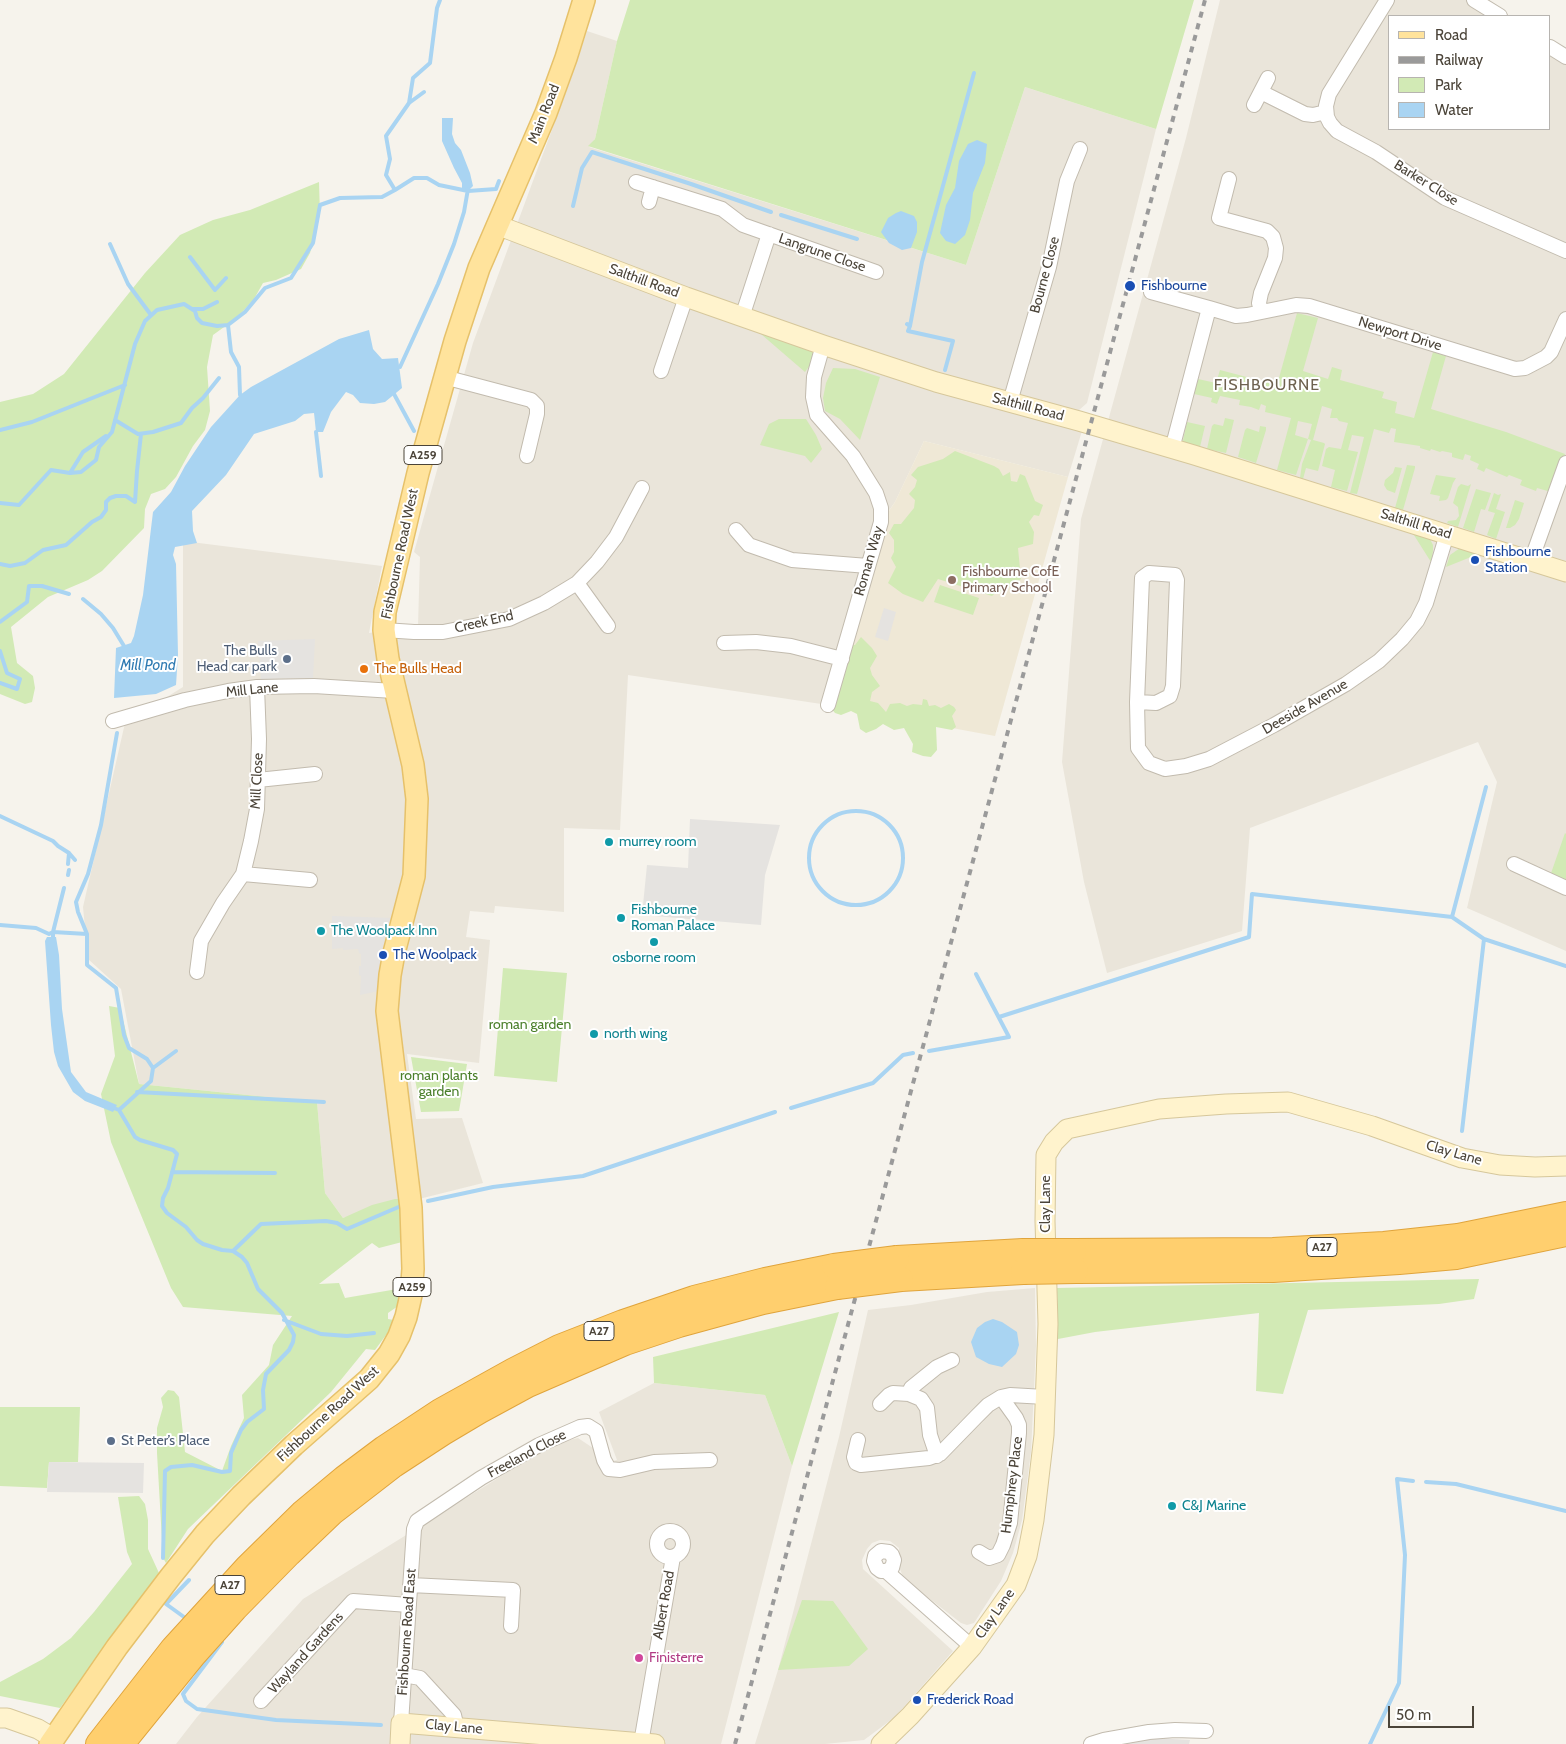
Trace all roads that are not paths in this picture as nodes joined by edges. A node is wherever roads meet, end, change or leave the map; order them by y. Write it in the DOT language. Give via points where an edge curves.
graph roads {
  1 [pos="584,0"];
  2 [pos="1387,0"];
  3 [pos="1474,0"];
  4 [pos="1498,15"];
  5 [pos="1551,48"];
  6 [pos="1566,57"];
  7 [pos="1268,78"];
  8 [pos="1261,92"];
  9 [pos="1254,105"];
  10 [pos="1326,112"];
  11 [pos="1080,149"];
  12 [pos="1229,179"];
  13 [pos="636,182"];
  14 [pos="653,187"];
  15 [pos="649,202"];
  16 [pos="496,225"];
  17 [pos="768,234"];
  18 [pos="1566,251"];
  19 [pos="876,272"];
  20 [pos="1151,292"];
  21 [pos="686,297"];
  22 [pos="1209,308"];
  23 [pos="1261,312"];
  24 [pos="742,317"];
  25 [pos="1566,319"];
  26 [pos="823,345"];
  27 [pos="661,372"];
  28 [pos="444,377"];
  29 [pos="1010,402"];
  30 [pos="1172,449"];
  31 [pos="527,456"];
  32 [pos="1566,463"];
  33 [pos="642,488"];
  34 [pos="736,530"];
  35 [pos="1447,534"];
  36 [pos="1531,561"];
  37 [pos="868,566"];
  38 [pos="1566,572"];
  39 [pos="577,583"];
  40 [pos="608,626"];
  41 [pos="384,630"];
  42 [pos="724,643"];
  43 [pos="842,659"];
  44 [pos="257,687"];
  45 [pos="394,691"];
  46 [pos="1137,702"];
  47 [pos="828,705"];
  48 [pos="114,721"];
  49 [pos="315,774"];
  50 [pos="258,780"];
  51 [pos="1514,864"];
  52 [pos="243,874"];
  53 [pos="310,880"];
  54 [pos="1566,888"];
  55 [pos="197,972"];
  56 [pos="1566,1166"];
  57 [pos="1566,1214"];
  58 [pos="1566,1234"];
  59 [pos="1075,1261"];
  60 [pos="835,1277"];
  61 [pos="952,1360"];
  62 [pos="910,1394"];
  63 [pos="1001,1397"];
  64 [pos="1045,1397"];
  65 [pos="880,1404"];
  66 [pos="858,1440"];
  67 [pos="937,1456"];
  68 [pos="710,1460"];
  69 [pos="417,1521"];
  70 [pos="979,1552"];
  71 [pos="672,1557"];
  72 [pos="886,1571"];
  73 [pos="410,1584"];
  74 [pos="409,1605"];
  75 [pos="511,1626"];
  76 [pos="972,1647"];
  77 [pos="404,1675"];
  78 [pos="261,1701"];
  79 [pos="0,1718"];
  80 [pos="401,1723"];
  81 [pos="457,1728"];
  82 [pos="1206,1731"];
  83 [pos="51,1741"];
  84 [pos="588,1741"];
  85 [pos="648,1743"];
  86 [pos="98,1744"];
  87 [pos="122,1744"];
  88 [pos="400,1744"];
  89 [pos="881,1744"];
  90 [pos="1091,1744"];
  1 -- 16 [label="main road, Main Road / A259" via="546,113"];
  2 -- 10 [label="street" via="1329,94"];
  3 -- 4 [label="street"];
  5 -- 6 [label="street"];
  7 -- 8 [label="street"];
  8 -- 9 [label="street"];
  8 -- 10 [label="street" via="1305,114 1312,116"];
  10 -- 18 [label="street, Barker Close" via="1337,131 1376,152 1445,198"];
  11 -- 29 [label="street, Bourne Close" via="1067,180 1049,267"];
  12 -- 23 [label="street" via="1219,218 1267,231 1276,248 1261,293"];
  13 -- 14 [label="street, Langrune Close"];
  14 -- 15 [label="street"];
  14 -- 17 [label="street, Langrune Close" via="722,209 743,225"];
  16 -- 21 [label="street, Salthill Road"];
  16 -- 28 [label="main road, Fishbourne Road West / A259"];
  17 -- 19 [label="street, Langrune Close"];
  17 -- 24 [label="street, Langrune Close"];
  20 -- 22 [label="street, Newport Drive"];
  21 -- 24 [label="street, Salthill Road"];
  21 -- 27 [label="street"];
  22 -- 23 [label="street, Newport Drive" via="1236,316"];
  22 -- 30 [label="street"];
  23 -- 25 [label="street, Newport Drive" via="1296,305 1309,306 1515,369 1525,368 1546,357"];
  24 -- 26 [label="street, Salthill Road"];
  26 -- 29 [label="street, Salthill Road"];
  26 -- 37 [label="street, Roman Way" via="814,377 813,397 817,415 853,456 876,493 881,508 881,522"];
  28 -- 31 [label="street" via="531,400 537,414"];
  28 -- 41 [label="main road, Fishbourne Road West / A259" via="388,594"];
  29 -- 30 [label="street, Salthill Road"];
  30 -- 35 [label="street, Salthill Road"];
  32 -- 36 [label="street"];
  33 -- 39 [label="street, Creek End" via="616,537"];
  34 -- 37 [label="street" via="749,545 792,560"];
  35 -- 36 [label="street, Salthill Road"];
  35 -- 46 [label="street, Deeside Avenue" via="1426,603 1402,639 1362,674 1274,725 1209,759 1164,769 1149,763 1138,748"];
  36 -- 38 [label="street, Salthill Road"];
  37 -- 43 [label="street, Roman Way"];
  39 -- 40 [label="street"];
  39 -- 41 [label="street, Creek End" via="509,619 442,632"];
  41 -- 45 [label="main road, Fishbourne Road West / A259"];
  42 -- 43 [label="street" via="791,646"];
  43 -- 47 [label="street, Roman Way"];
  44 -- 45 [label="street, Mill Lane" via="314,686"];
  44 -- 48 [label="street, Mill Lane" via="185,700"];
  44 -- 50 [label="street, Mill Close"];
  45 -- 83 [label="main road, Fishbourne Road West / A259" via="413,765 417,798 414,876 394,953 388,1011 412,1208 413,1269 406,1317 389,1354 369,1379 261,1477 205,1534 117,1647"];
  46 -- 46 [label="street, Deeside Avenue" via="1142,578 1149,573 1175,575 1173,686 1170,696 1156,702"];
  49 -- 50 [label="street"];
  50 -- 52 [label="street, Mill Close" via="257,809"];
  51 -- 54 [label="street"];
  52 -- 53 [label="street"];
  52 -- 55 [label="street, Mill Close" via="201,940"];
  56 -- 64 [label="street, Clay Lane" via="1500,1165 1462,1158 1372,1126 1288,1102 1159,1109 1067,1129 1046,1155 1048,1324"];
  57 -- 59 [label="highway, A27" via="1458,1236 1384,1244"];
  58 -- 59 [label="highway, A27" via="1456,1258 1273,1270"];
  59 -- 60 [label="highway, A27, bridge" via="899,1268"];
  60 -- 86 [label="highway, A27" via="765,1280 694,1298 622,1322 551,1351 432,1416 344,1478 302,1513 247,1567 173,1648"];
  60 -- 87 [label="highway, A27" via="624,1343 480,1411 394,1465 332,1513 234,1610"];
  61 -- 62 [label="street" via="937,1367 911,1388"];
  62 -- 65 [label="street" via="889,1395"];
  62 -- 67 [label="street" via="927,1408"];
  63 -- 64 [label="street"];
  63 -- 67 [label="street" via="988,1405"];
  63 -- 70 [label="street, Humphrey Place" via="1016,1418 1020,1434 1010,1523 998,1555 989,1558"];
  64 -- 76 [label="street, Clay Lane" via="1044,1435 1027,1556 1016,1585"];
  66 -- 67 [label="street" via="854,1457 861,1465"];
  68 -- 69 [label="street, Freeland Close" via="654,1462 620,1470 609,1469 596,1431 588,1426 580,1427 539,1445 481,1478"];
  69 -- 73 [label="street, Fishbourne Road East"];
  71 -- 85 [label="street, Albert Road"];
  72 -- 76 [label="street"];
  73 -- 74 [label="street, Fishbourne Road East"];
  73 -- 75 [label="street" via="513,1590"];
  74 -- 77 [label="street, Fishbourne Road East"];
  74 -- 78 [label="street, Wayland Gardens" via="353,1601"];
  76 -- 89 [label="street, Clay Lane"];
  77 -- 80 [label="street, Fishbourne Road East"];
  77 -- 81 [label="street" via="420,1678 454,1715"];
  79 -- 83 [label="street" via="38,1728"];
  80 -- 81 [label="street, Clay Lane"];
  80 -- 88 [label="street, Fishbourne Road East"];
  81 -- 84 [label="street, Clay Lane"];
  82 -- 90 [label="street" via="1149,1732"];
  84 -- 85 [label="street, Clay Lane"];
}
